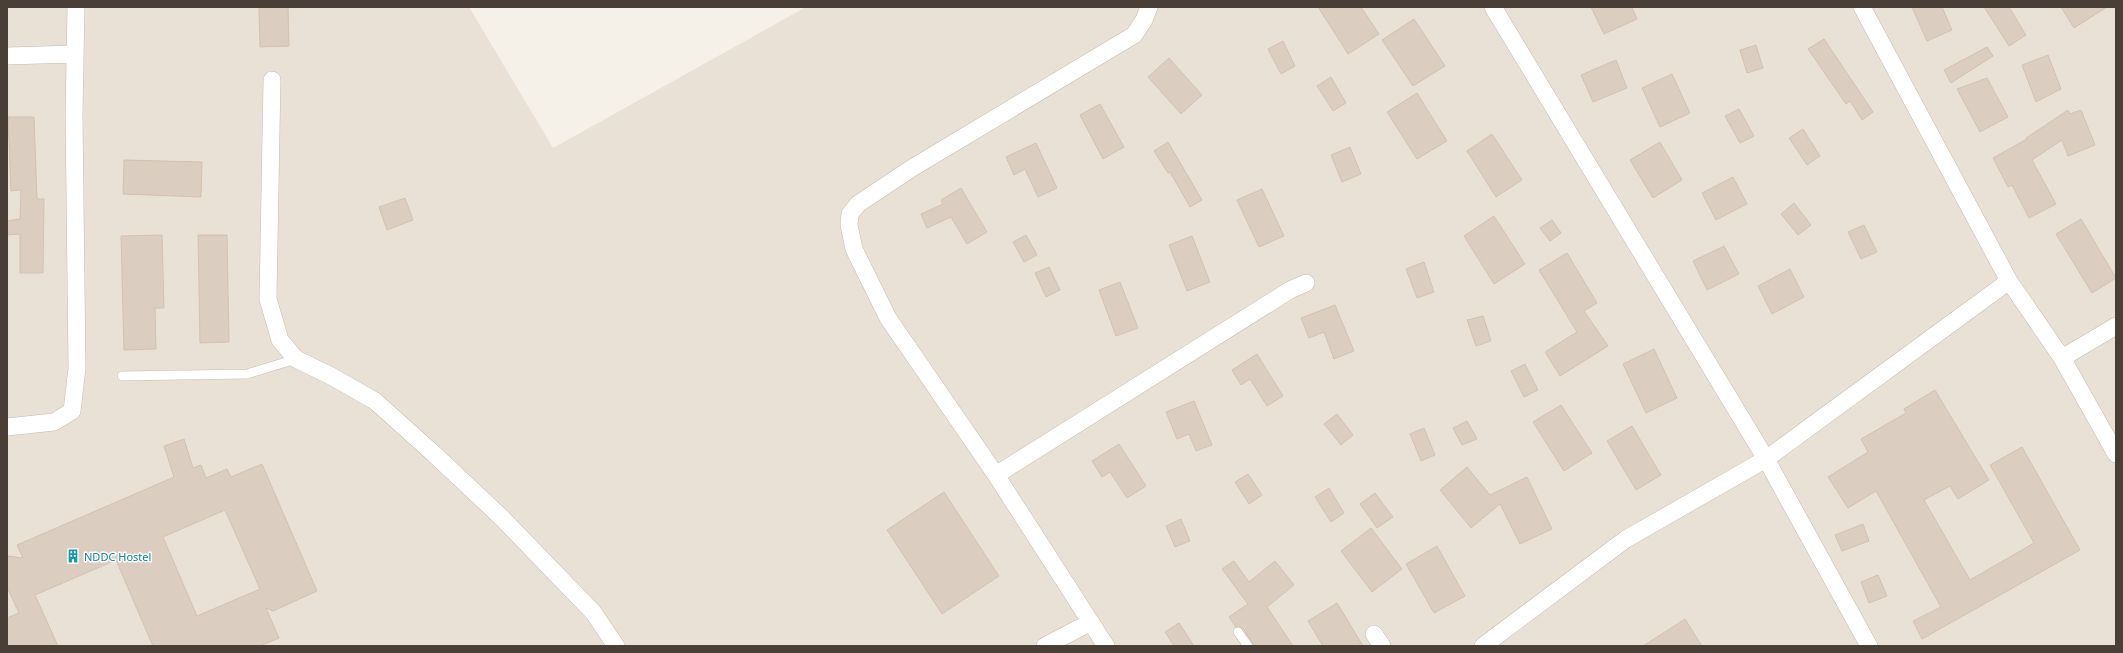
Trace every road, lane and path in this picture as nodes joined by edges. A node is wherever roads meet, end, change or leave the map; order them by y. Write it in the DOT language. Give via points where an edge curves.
graph roads {
  1 [pos="76,7"];
  2 [pos="1148,7"];
  3 [pos="1493,7"];
  4 [pos="1862,7"];
  5 [pos="75,54"];
  6 [pos="7,56"];
  7 [pos="272,80"];
  8 [pos="2009,281"];
  9 [pos="1306,283"];
  10 [pos="2116,326"];
  11 [pos="2062,358"];
  12 [pos="296,359"];
  13 [pos="122,376"];
  14 [pos="7,427"];
  15 [pos="2116,454"];
  16 [pos="1766,459"];
  17 [pos="996,475"];
  18 [pos="1091,622"];
  19 [pos="1238,632"];
  20 [pos="616,646"];
  21 [pos="1045,646"];
  22 [pos="1106,646"];
  23 [pos="1248,646"];
  24 [pos="1483,646"];
  25 [pos="1869,646"];
  1 -- 5 [label="street"];
  2 -- 17 [label="street" via="1144,20 1134,34 912,168 858,204 850,214 854,249 888,318"];
  3 -- 16 [label="street"];
  4 -- 8 [label="street"];
  5 -- 6 [label="street"];
  5 -- 14 [label="street" via="77,368 72,411 54,422"];
  7 -- 12 [label="street" via="268,299 280,340"];
  8 -- 11 [label="street"];
  8 -- 16 [label="street"];
  9 -- 17 [label="street" via="1290,290"];
  10 -- 11 [label="street"];
  11 -- 15 [label="street"];
  12 -- 13 [label="lane" via="247,374"];
  12 -- 20 [label="street" via="375,401 501,517 593,612"];
  16 -- 24 [label="street" via="1626,539"];
  16 -- 25 [label="street"];
  17 -- 18 [label="street"];
  18 -- 21 [label="street"];
  18 -- 22 [label="street"];
  19 -- 23 [label="lane"];
}
